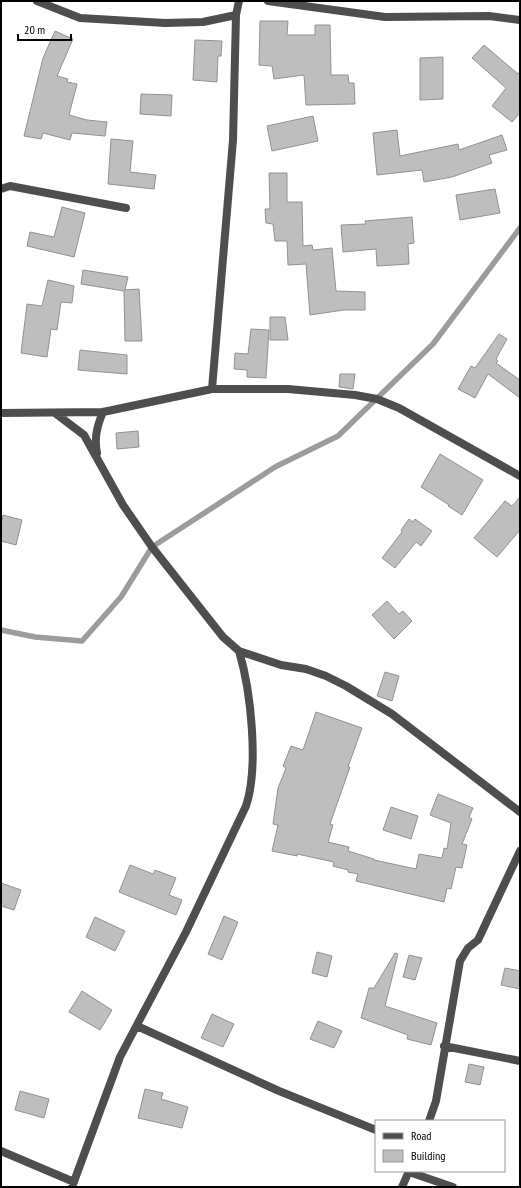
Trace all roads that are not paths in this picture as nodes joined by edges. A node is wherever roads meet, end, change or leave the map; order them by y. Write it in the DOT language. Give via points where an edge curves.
graph roads {
  1 [pos="37,1"];
  2 [pos="239,1"];
  3 [pos="268,1"];
  4 [pos="236,15"];
  5 [pos="520,20"];
  6 [pos="1,189"];
  7 [pos="126,208"];
  8 [pos="212,390"];
  9 [pos="103,412"];
  10 [pos="1,413"];
  11 [pos="54,413"];
  12 [pos="98,458"];
  13 [pos="520,476"];
  14 [pos="239,651"];
  15 [pos="520,812"];
  16 [pos="520,851"];
  17 [pos="137,1026"];
  18 [pos="444,1046"];
  19 [pos="520,1061"];
  20 [pos="429,1120"];
  21 [pos="375,1130"];
  22 [pos="1,1151"];
  23 [pos="409,1172"];
  24 [pos="412,1172"];
  25 [pos="73,1184"];
  26 [pos="402,1187"];
  27 [pos="453,1187"];
  1 -- 4 [label="street" via="80,18 165,23 203,22"];
  2 -- 4 [label="street"];
  3 -- 5 [label="street" via="384,17 489,16"];
  4 -- 8 [label="street" via="233,140"];
  6 -- 7 [label="street" via="10,186"];
  8 -- 9 [label="street"];
  8 -- 13 [label="street" via="288,389 377,399 400,408"];
  9 -- 11 [label="street"];
  9 -- 12 [label="street" via="96,434"];
  10 -- 11 [label="street"];
  11 -- 12 [label="street" via="84,435"];
  12 -- 14 [label="street" via="123,505 152,547 223,637"];
  14 -- 15 [label="street" via="281,665 306,669 346,686 392,714"];
  14 -- 17 [label="street" via="249,699 253,765 250,793 186,932"];
  16 -- 18 [label="street" via="478,940 468,948 460,960"];
  17 -- 21 [label="street" via="279,1091"];
  17 -- 25 [label="street" via="120,1057"];
  18 -- 19 [label="street"];
  18 -- 20 [label="street" via="436,1101"];
  22 -- 25 [label="street"];
  23 -- 26 [label="street"];
  24 -- 27 [label="street"];
}
